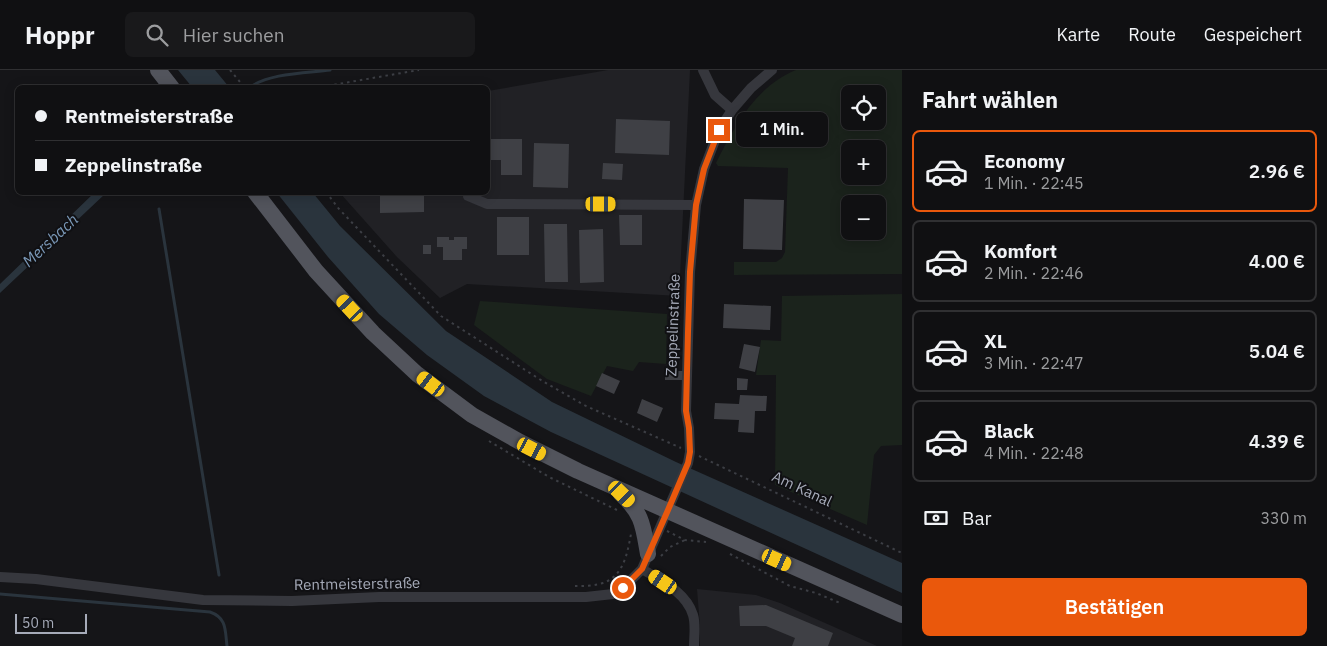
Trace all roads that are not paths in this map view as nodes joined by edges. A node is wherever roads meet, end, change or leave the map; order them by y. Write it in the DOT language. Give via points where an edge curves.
graph roads {
  1 [pos="158,70"];
  2 [pos="703,70"];
  3 [pos="772,70"];
  4 [pos="170,85"];
  5 [pos="732,110"];
  6 [pos="257,195"];
  7 [pos="468,196"];
  8 [pos="696,205"];
  9 [pos="614,487"];
  10 [pos="668,510"];
  11 [pos="648,554"];
  12 [pos="642,569"];
  13 [pos="0,577"];
  14 [pos="902,615"];
  15 [pos="694,646"];
  1 -- 4 [label="main road"];
  2 -- 5 [label="street" via="715,95"];
  3 -- 5 [label="street, Zeppelinstraße"];
  5 -- 8 [label="street, Zeppelinstraße" via="719,130 704,169"];
  6 -- 9 [label="main road" via="316,271 373,333 418,374 472,415"];
  7 -- 8 [label="street" via="487,204"];
  8 -- 10 [label="street, Zeppelinstraße" via="687,342 689,458"];
  9 -- 10 [label="main road"];
  9 -- 11 [label="main road" via="642,520"];
  10 -- 11 [label="street, Rentmeisterstraße"];
  10 -- 14 [label="main road"];
  11 -- 12 [label="street, Rentmeisterstraße"];
  12 -- 13 [label="street, Rentmeisterstraße" via="612,594 586,597 379,597 292,601 203,600"];
  12 -- 15 [label="street" via="675,590 686,602 693,615"];
}
